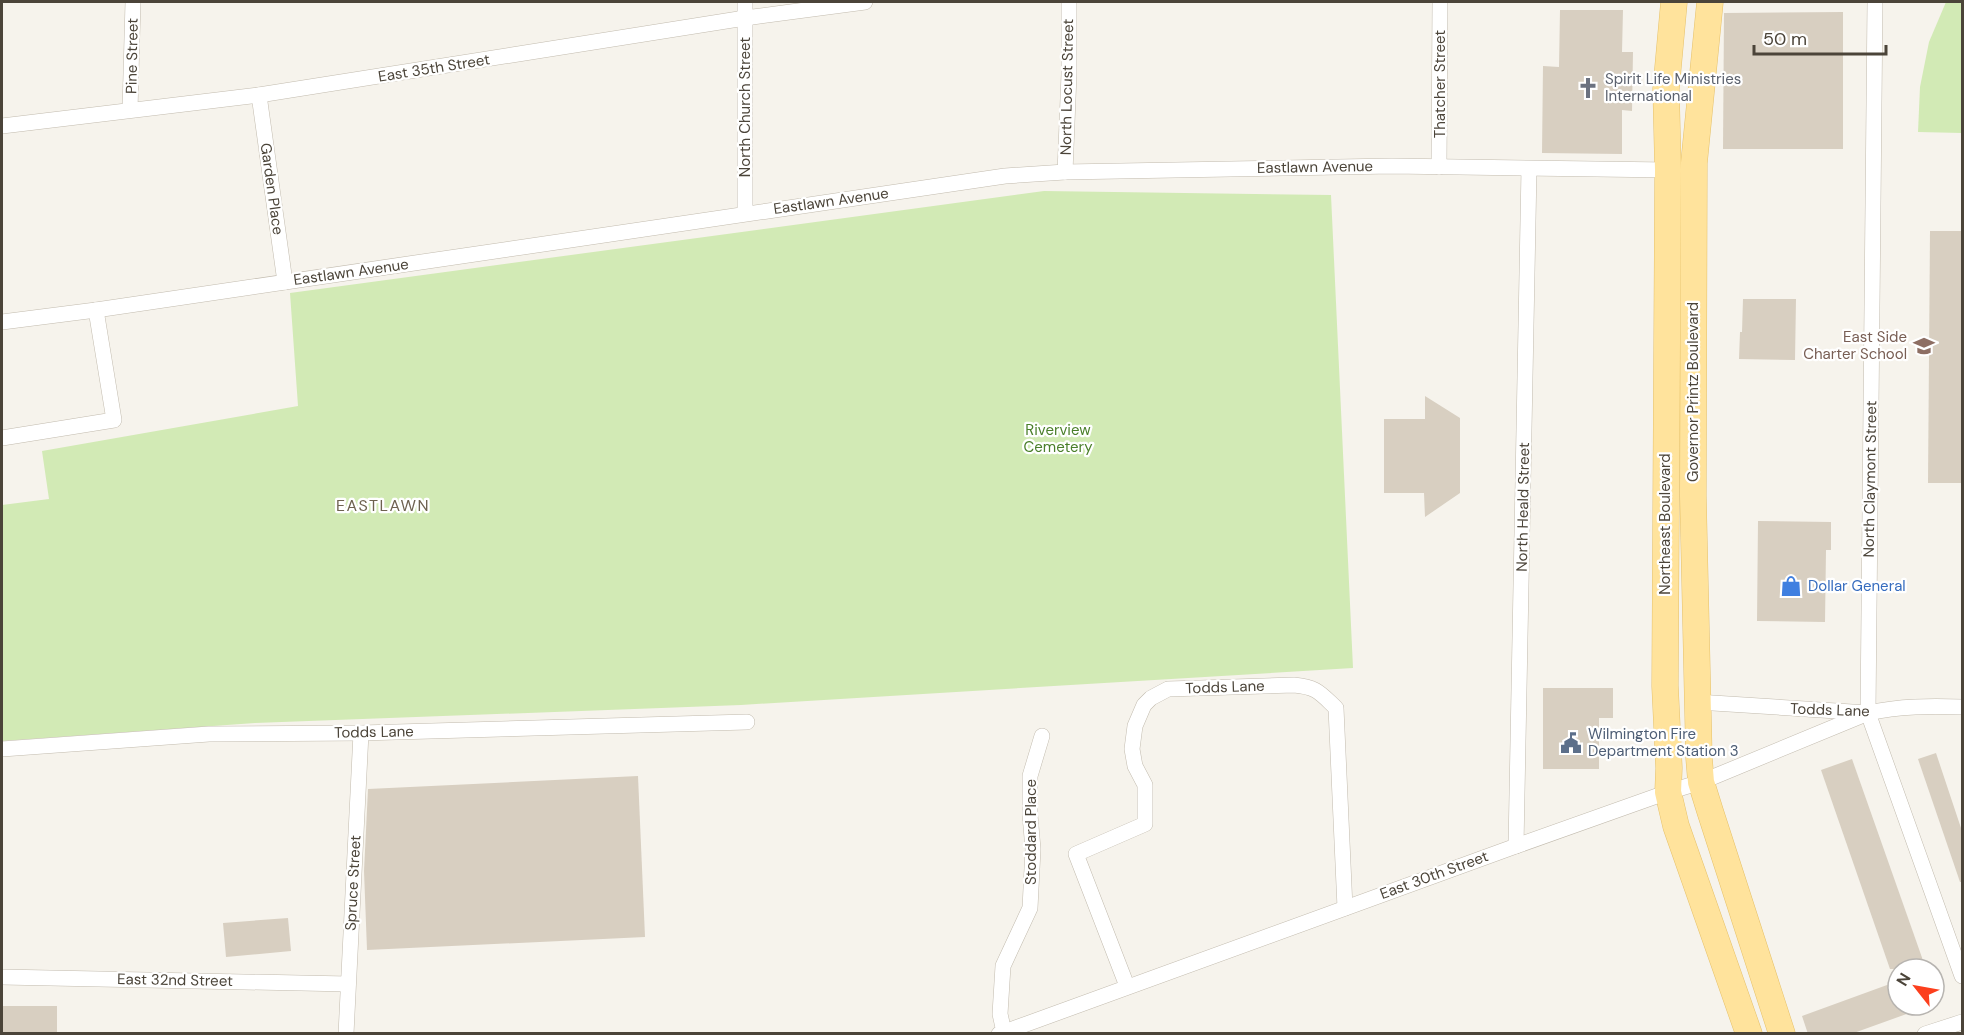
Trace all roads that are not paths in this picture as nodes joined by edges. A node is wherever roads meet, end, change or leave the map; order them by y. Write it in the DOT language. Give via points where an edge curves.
graph roads {
  1 [pos="133,2"];
  2 [pos="746,2"];
  3 [pos="865,2"];
  4 [pos="1069,2"];
  5 [pos="1440,2"];
  6 [pos="1674,2"];
  7 [pos="1689,2"];
  8 [pos="1710,2"];
  9 [pos="1875,2"];
  10 [pos="745,18"];
  11 [pos="259,95"];
  12 [pos="130,110"];
  13 [pos="2,126"];
  14 [pos="1694,163"];
  15 [pos="1439,167"];
  16 [pos="1529,169"];
  17 [pos="1668,170"];
  18 [pos="1065,172"];
  19 [pos="745,213"];
  20 [pos="285,282"];
  21 [pos="96,310"];
  22 [pos="2,322"];
  23 [pos="2,438"];
  24 [pos="1697,702"];
  25 [pos="1962,707"];
  26 [pos="1868,713"];
  27 [pos="747,722"];
  28 [pos="361,733"];
  29 [pos="1042,736"];
  30 [pos="2,749"];
  31 [pos="1701,782"];
  32 [pos="1668,792"];
  33 [pos="1516,846"];
  34 [pos="1345,908"];
  35 [pos="1962,976"];
  36 [pos="2,977"];
  37 [pos="348,984"];
  38 [pos="1127,986"];
  39 [pos="1962,1022"];
  40 [pos="1001,1033"];
  41 [pos="346,1034"];
  42 [pos="1749,1034"];
  43 [pos="1782,1034"];
  44 [pos="1925,1034"];
  1 -- 12 [label="street, Pine Street"];
  2 -- 10 [label="street, North Church Street"];
  3 -- 10 [label="street, East 35th Street"];
  4 -- 18 [label="street, North Locust Street"];
  5 -- 15 [label="street, Thatcher Street"];
  6 -- 17 [label="main road, Northeast Boulevard" via="1666,89"];
  7 -- 14 [label="main road" via="1692,8 1683,104"];
  8 -- 14 [label="main road, Governor Printz Boulevard"];
  9 -- 26 [label="street, North Claymont Street"];
  10 -- 11 [label="street, East 35th Street"];
  10 -- 19 [label="street, North Church Street"];
  11 -- 12 [label="street, East 35th Street"];
  11 -- 20 [label="street, Garden Place"];
  12 -- 13 [label="street, East 35th Street"];
  14 -- 24 [label="main road, Governor Printz Boulevard"];
  15 -- 16 [label="street, Eastlawn Avenue"];
  15 -- 18 [label="street, Eastlawn Avenue"];
  16 -- 17 [label="street, Eastlawn Avenue"];
  16 -- 33 [label="street, North Heald Street"];
  17 -- 32 [label="main road, Northeast Boulevard" via="1665,686"];
  18 -- 19 [label="street, Eastlawn Avenue" via="1005,176"];
  19 -- 20 [label="street, Eastlawn Avenue"];
  20 -- 21 [label="street, Eastlawn Avenue"];
  21 -- 22 [label="street, Eastlawn Avenue"];
  21 -- 23 [label="street" via="114,420"];
  24 -- 26 [label="street, Todds Lane"];
  24 -- 31 [label="main road, Governor Printz Boulevard"];
  25 -- 26 [label="street, Todds Lane" via="1916,706"];
  26 -- 31 [label="street, East 30th Street"];
  26 -- 35 [label="street, North Claymont Street"];
  27 -- 28 [label="street, Todds Lane"];
  28 -- 30 [label="street, Todds Lane" via="209,734"];
  28 -- 37 [label="street, Spruce Street"];
  29 -- 40 [label="street, Stoddard Place" via="1030,776 1030,908 1003,966"];
  31 -- 32 [label="street, East 30th Street"];
  31 -- 43 [label="main road"];
  32 -- 33 [label="street, East 30th Street"];
  32 -- 42 [label="main road, Northeast Boulevard" via="1676,826"];
  33 -- 34 [label="street, East 30th Street"];
  34 -- 38 [label="street, East 30th Street"];
  34 -- 38 [label="street, Todds Lane" via="1336,708 1309,686 1168,689 1144,705 1135,726 1132,748 1135,766 1145,785 1145,824 1076,854"];
  36 -- 37 [label="street, East 32nd Street"];
  37 -- 41 [label="street, Spruce Street"];
  38 -- 40 [label="street, East 30th Street"];
  39 -- 44 [label="street"];
}
